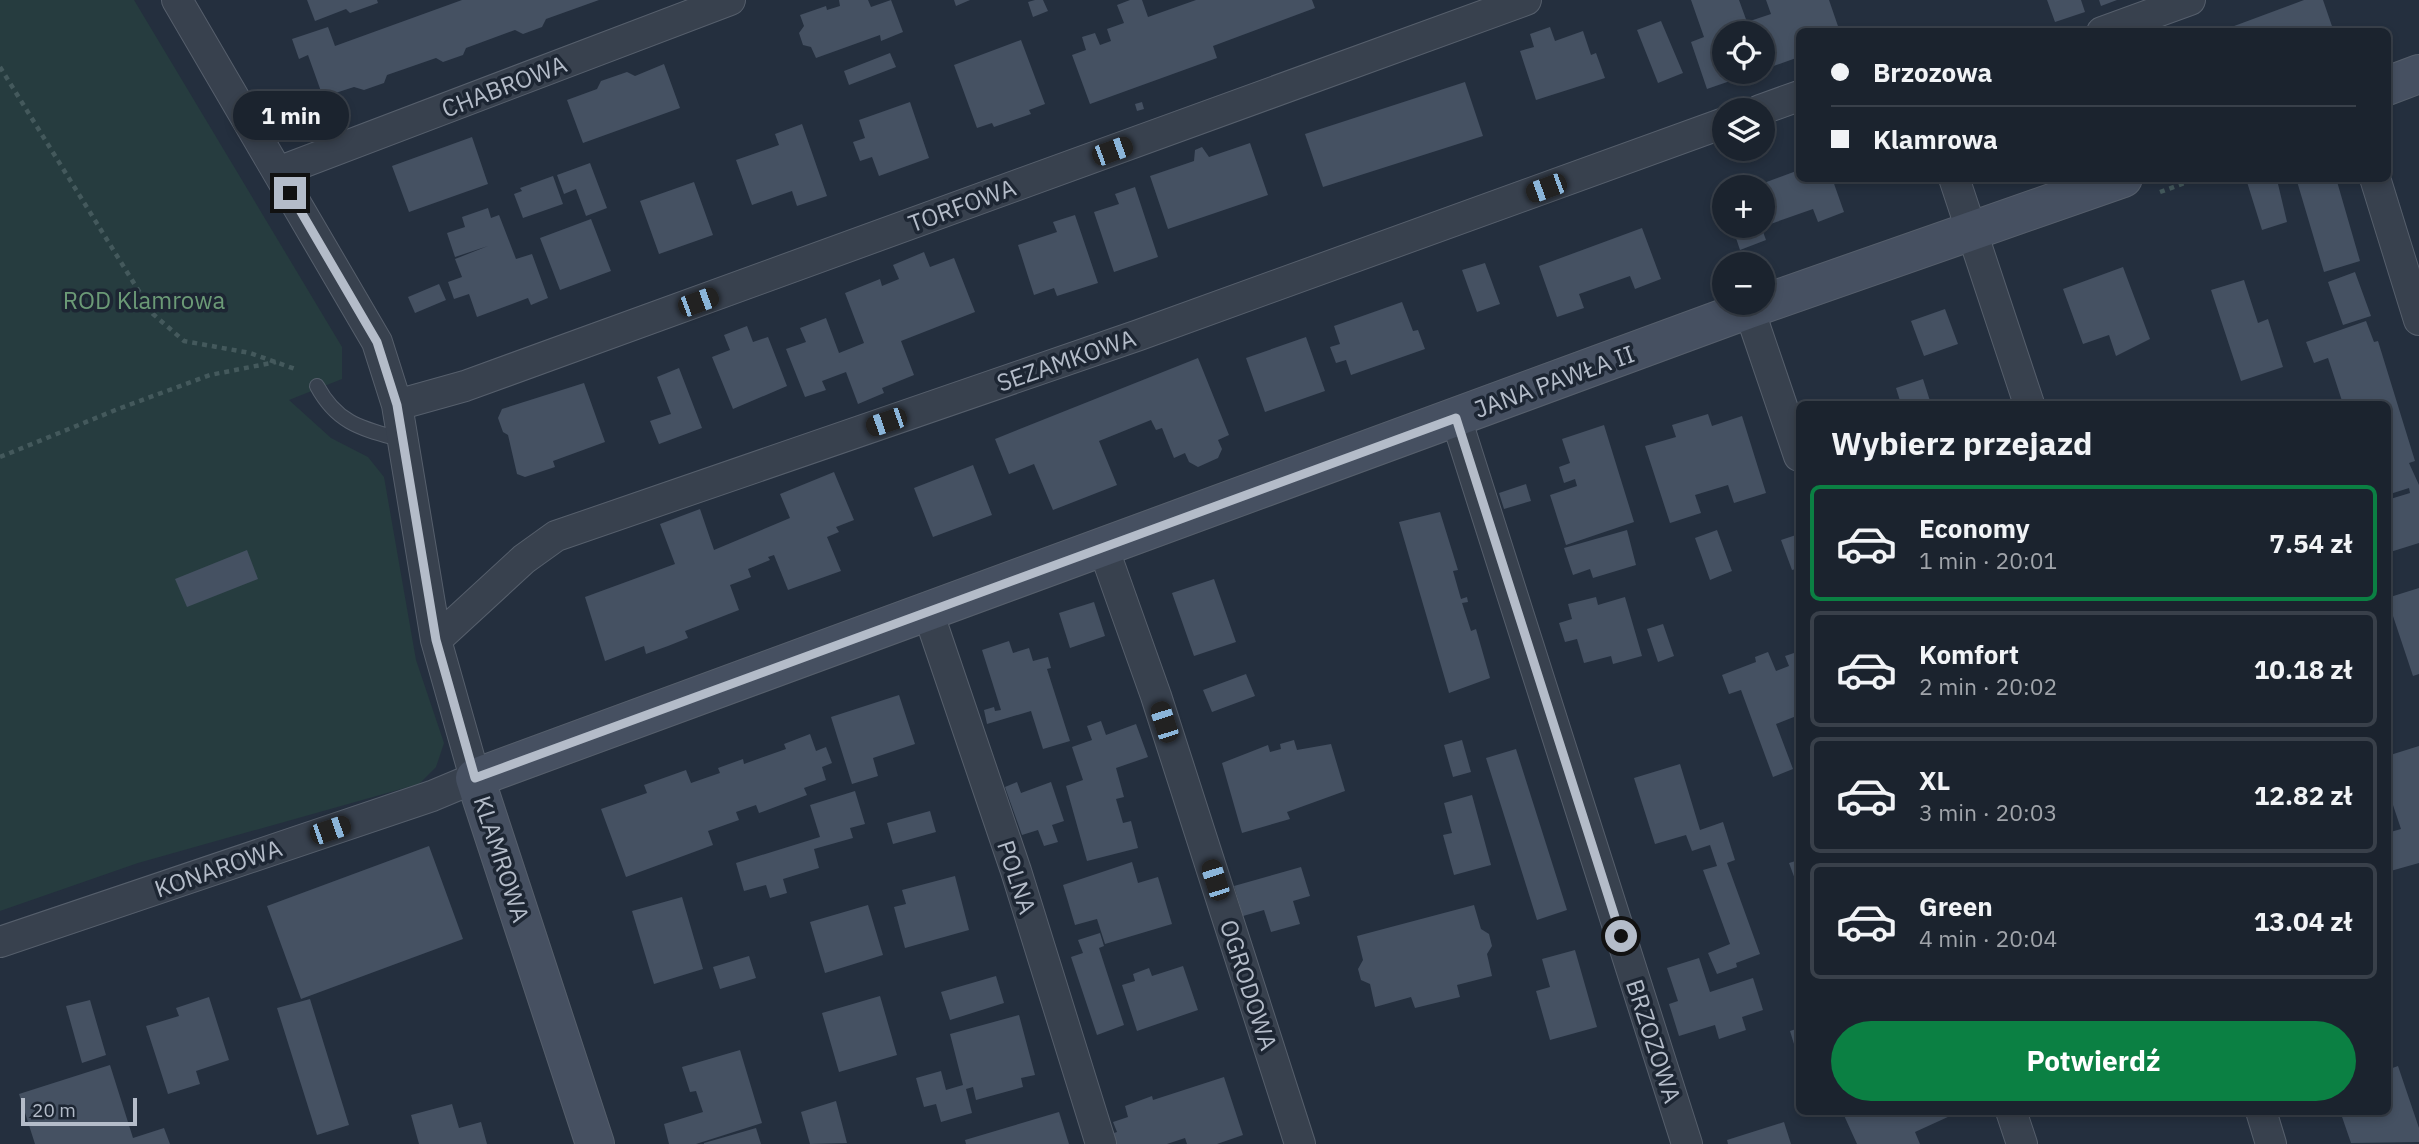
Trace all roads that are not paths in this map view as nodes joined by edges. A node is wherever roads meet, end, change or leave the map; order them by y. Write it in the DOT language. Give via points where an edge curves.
graph roads {
  1 [pos="177,0"];
  2 [pos="730,0"];
  3 [pos="1526,0"];
  4 [pos="2190,0"];
  5 [pos="2113,28"];
  6 [pos="2419,74"];
  7 [pos="2391,84"];
  8 [pos="1796,97"];
  9 [pos="1775,105"];
  10 [pos="1712,127"];
  11 [pos="278,172"];
  12 [pos="1955,182"];
  13 [pos="2112,182"];
  14 [pos="2376,182"];
  15 [pos="1972,232"];
  16 [pos="1775,300"];
  17 [pos="1733,315"];
  18 [pos="1751,315"];
  19 [pos="2419,320"];
  20 [pos="317,386"];
  21 [pos="2028,401"];
  22 [pos="397,405"];
  23 [pos="1456,418"];
  24 [pos="404,440"];
  25 [pos="1796,447"];
  26 [pos="1103,547"];
  27 [pos="928,611"];
  28 [pos="436,640"];
  29 [pos="475,778"];
  30 [pos="0,942"];
  31 [pos="2012,1115"];
  32 [pos="2262,1115"];
  33 [pos="595,1144"];
  34 [pos="1101,1144"];
  35 [pos="1300,1144"];
  36 [pos="1687,1144"];
  37 [pos="2022,1144"];
  38 [pos="2272,1144"];
  1 -- 11 [label="street, KLAMROWA"];
  2 -- 11 [label="street, CHABROWA"];
  3 -- 22 [label="street, TORFOWA" via="465,386"];
  4 -- 5 [label="street"];
  6 -- 7 [label="street"];
  8 -- 9 [label="street"];
  10 -- 28 [label="street, SEZAMKOWA" via="1152,330 556,536 524,559"];
  11 -- 22 [label="street, KLAMROWA" via="377,342"];
  12 -- 15 [label="street"];
  13 -- 15 [label="street, JANA PAWŁA II"];
  14 -- 19 [label="street"];
  15 -- 16 [label="street, JANA PAWŁA II"];
  15 -- 21 [label="street"];
  17 -- 23 [label="street, JANA PAWŁA II"];
  18 -- 25 [label="street"];
  20 -- 24 [label="lane" via="328,407 355,426"];
  22 -- 24 [label="street, KLAMROWA"];
  23 -- 26 [label="street, JANA PAWŁA II"];
  23 -- 36 [label="street, BRZOZOWA"];
  24 -- 28 [label="street, KLAMROWA"];
  26 -- 27 [label="street, JANA PAWŁA II"];
  26 -- 35 [label="street, OGRODOWA" via="1156,696"];
  27 -- 29 [label="street, JANA PAWŁA II"];
  27 -- 34 [label="street, POLNA"];
  28 -- 29 [label="street, KLAMROWA"];
  29 -- 30 [label="street, KONAROWA"];
  29 -- 33 [label="street, KLAMROWA"];
  31 -- 37 [label="street"];
  32 -- 38 [label="street"];
}
